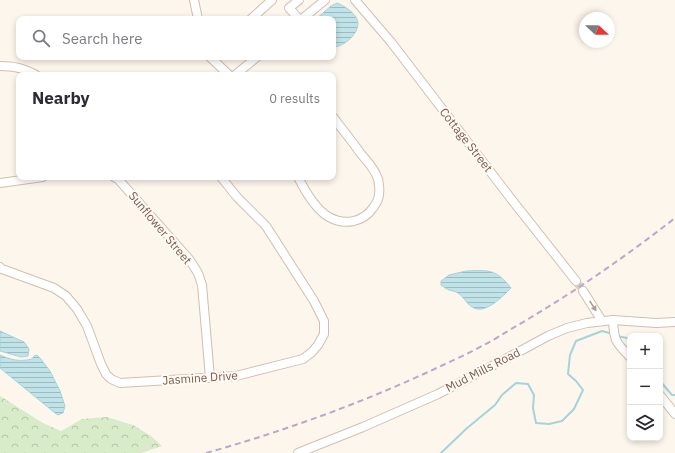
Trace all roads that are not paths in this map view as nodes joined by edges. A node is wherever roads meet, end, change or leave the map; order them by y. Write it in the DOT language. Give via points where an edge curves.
graph roads {
  1 [pos="194,0"];
  2 [pos="272,0"];
  3 [pos="299,0"];
  4 [pos="325,0"];
  5 [pos="355,0"];
  6 [pos="197,16"];
  7 [pos="254,16"];
  8 [pos="296,16"];
  9 [pos="306,16"];
  10 [pos="213,60"];
  11 [pos="253,60"];
  12 [pos="0,66"];
  13 [pos="30,72"];
  14 [pos="226,72"];
  15 [pos="239,72"];
  16 [pos="336,121"];
  17 [pos="22,180"];
  18 [pos="120,180"];
  19 [pos="224,180"];
  20 [pos="300,180"];
  21 [pos="0,183"];
  22 [pos="0,268"];
  23 [pos="576,281"];
  24 [pos="583,291"];
  25 [pos="613,320"];
  26 [pos="602,321"];
  27 [pos="675,322"];
  28 [pos="627,354"];
  29 [pos="210,378"];
  30 [pos="663,399"];
  31 [pos="675,414"];
  32 [pos="298,453"];
  1 -- 6 [label="street"];
  2 -- 7 [label="street"];
  3 -- 8 [label="street" via="289,8"];
  4 -- 9 [label="street"];
  5 -- 23 [label="street, Cottage Street" via="391,42"];
  10 -- 14 [label="street"];
  11 -- 15 [label="street"];
  12 -- 13 [label="street" via="12,66"];
  16 -- 20 [label="street" via="378,177 380,188 376,203 360,219 339,221 321,212"];
  17 -- 21 [label="street"];
  18 -- 29 [label="street, Sunflower Street" via="198,273 202,285"];
  19 -- 29 [label="street, Jasmine Drive" via="266,226 317,307 324,322 324,334 318,345 303,359 236,376"];
  22 -- 29 [label="street, Jasmine Drive" via="54,288 66,296 87,326 101,364 111,380 129,383"];
  24 -- 26 [label="street, one-way"];
  25 -- 26 [label="street, Mud Mills Road"];
  25 -- 27 [label="street, Mud Mills Road"];
  25 -- 28 [label="street" via="614,334"];
  26 -- 32 [label="street, Mud Mills Road" via="555,333 438,394"];
  30 -- 31 [label="street"];
}
